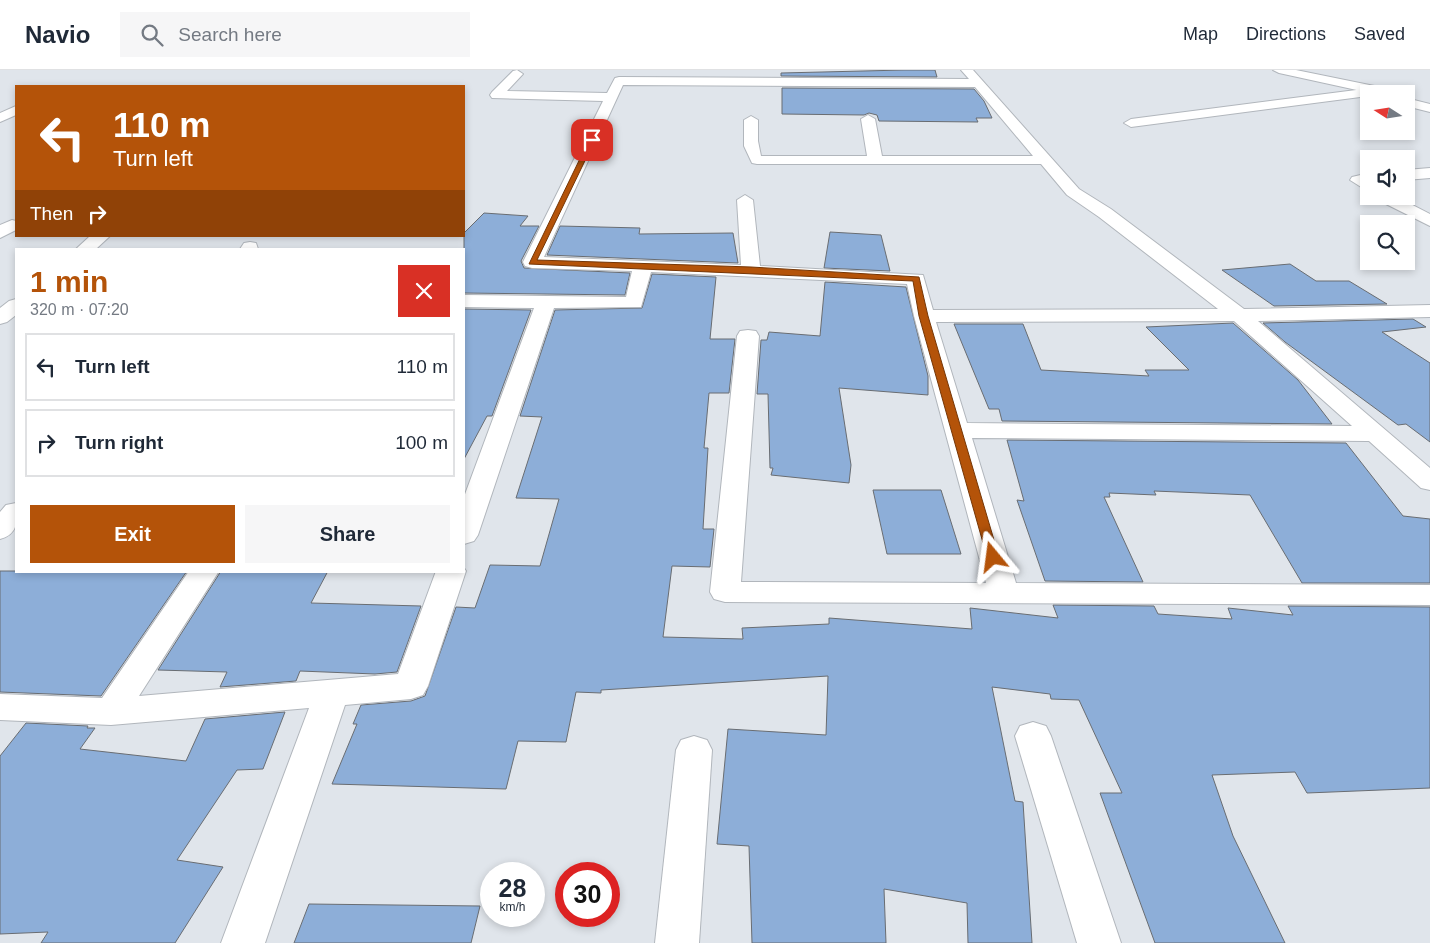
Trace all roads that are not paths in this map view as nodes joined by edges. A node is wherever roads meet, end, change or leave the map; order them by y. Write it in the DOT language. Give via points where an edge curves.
graph roads {
  1 [pos="1274,71"];
  2 [pos="517,74"];
  3 [pos="973,77"];
  4 [pos="1360,87"];
  5 [pos="1360,92"];
  6 [pos="1360,95"];
  7 [pos="610,97"];
  8 [pos="1415,98"];
  9 [pos="1430,101"];
  10 [pos="1415,104"];
  11 [pos="1430,108"];
  12 [pos="15,110"];
  13 [pos="0,118"];
  14 [pos="868,119"];
  15 [pos="751,120"];
  16 [pos="1131,122"];
  17 [pos="875,160"];
  18 [pos="1044,160"];
  19 [pos="1430,173"];
  20 [pos="1415,174"];
  21 [pos="745,200"];
  22 [pos="1399,205"];
  23 [pos="1430,221"];
  24 [pos="100,237"];
  25 [pos="86,248"];
  26 [pos="643,266"];
  27 [pos="751,270"];
  28 [pos="465,301"];
  29 [pos="546,302"];
  30 [pos="15,306"];
  31 [pos="1430,311"];
  32 [pos="1238,315"];
  33 [pos="924,316"];
  34 [pos="0,318"];
  35 [pos="748,336"];
  36 [pos="957,430"];
  37 [pos="1374,434"];
  38 [pos="1430,482"];
  39 [pos="15,512"];
  40 [pos="0,530"];
  41 [pos="465,532"];
  42 [pos="203,573"];
  43 [pos="450,573"];
  44 [pos="1004,593"];
  45 [pos="1430,595"];
  46 [pos="332,693"];
  47 [pos="1,708"];
  48 [pos="111,712"];
  49 [pos="1033,736"];
  50 [pos="694,750"];
  51 [pos="243,943"];
  52 [pos="677,943"];
  53 [pos="1100,943"];
  1 -- 4 [label="main road"];
  1 -- 5 [label="main road"];
  2 -- 7 [label="main road" via="496,95"];
  3 -- 7 [label="main road" via="619,81"];
  3 -- 18 [label="main road"];
  6 -- 16 [label="main road"];
  7 -- 26 [label="main road" via="532,262"];
  8 -- 9 [label="main road"];
  10 -- 11 [label="main road"];
  12 -- 13 [label="main road"];
  14 -- 17 [label="main road"];
  15 -- 17 [label="main road" via="751,143 757,160"];
  17 -- 18 [label="main road"];
  18 -- 32 [label="main road" via="1073,192"];
  19 -- 20 [label="main road"];
  21 -- 27 [label="main road"];
  22 -- 23 [label="main road"];
  24 -- 25 [label="main road"];
  26 -- 27 [label="main road"];
  26 -- 29 [label="main road" via="634,303"];
  27 -- 33 [label="main road" via="916,279"];
  28 -- 29 [label="main road"];
  29 -- 41 [label="main road"];
  30 -- 34 [label="main road"];
  31 -- 32 [label="main road"];
  32 -- 33 [label="main road"];
  32 -- 37 [label="main road"];
  33 -- 36 [label="main road"];
  35 -- 44 [label="main road" via="725,592"];
  36 -- 37 [label="main road"];
  36 -- 44 [label="main road"];
  37 -- 38 [label="main road"];
  39 -- 40 [label="main road"];
  42 -- 48 [label="main road"];
  43 -- 46 [label="main road" via="410,686"];
  44 -- 45 [label="main road"];
  46 -- 48 [label="main road"];
  46 -- 51 [label="main road"];
  47 -- 48 [label="main road"];
  49 -- 53 [label="main road"];
  50 -- 52 [label="main road"];
}
